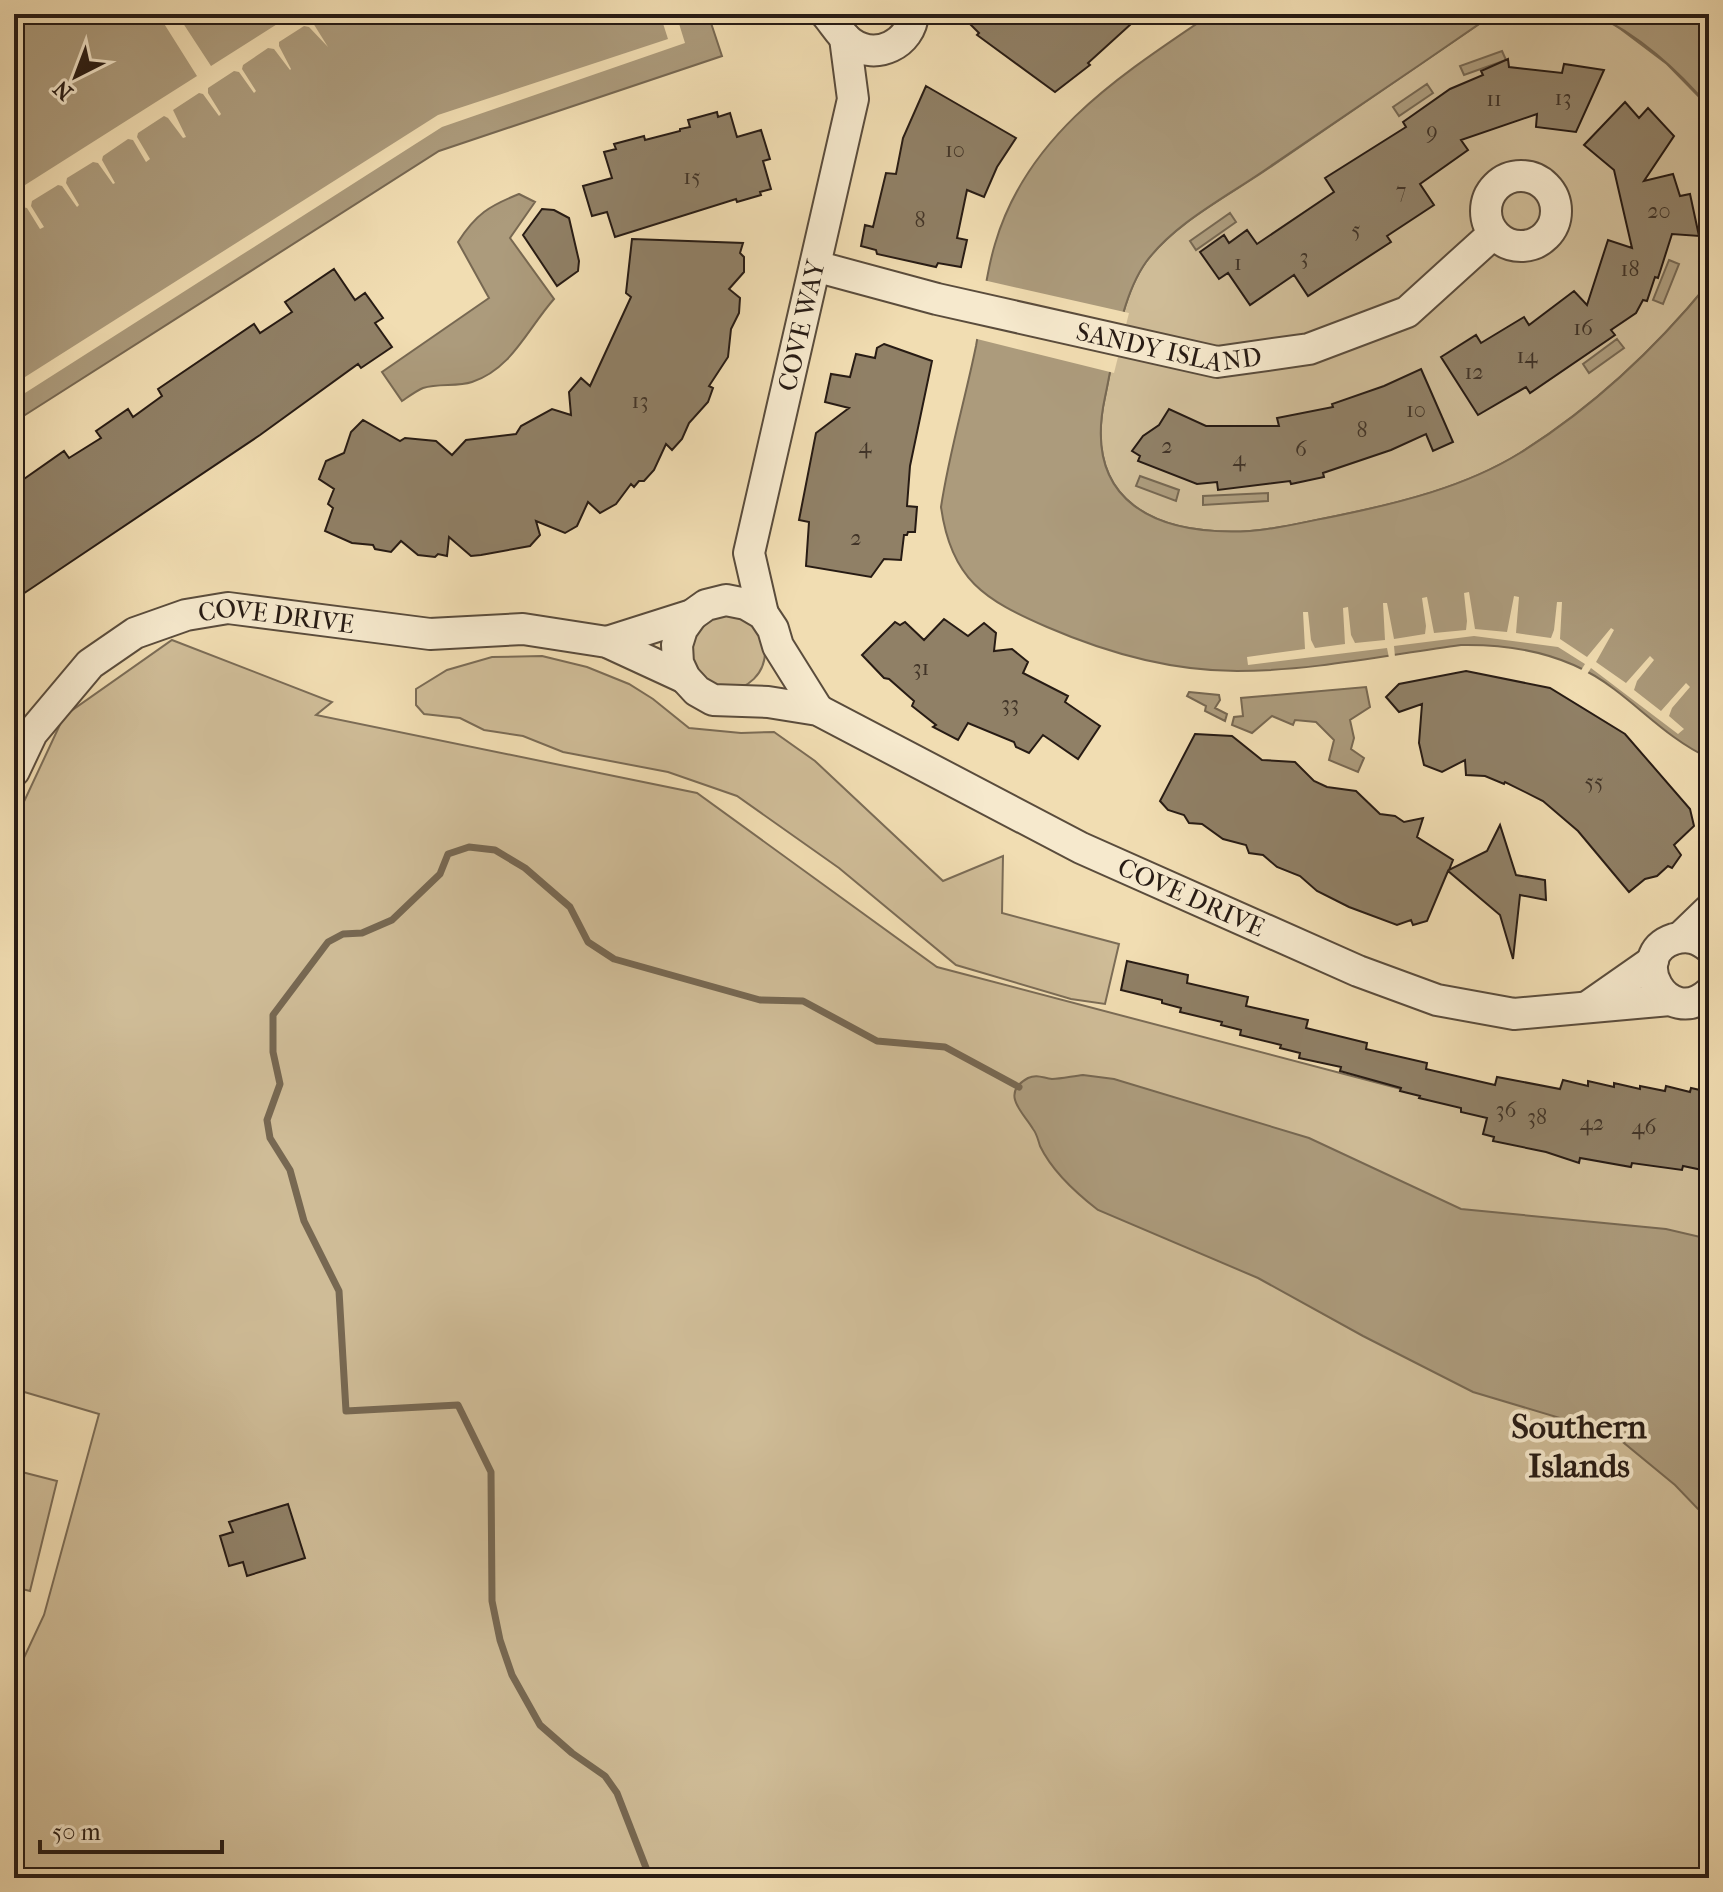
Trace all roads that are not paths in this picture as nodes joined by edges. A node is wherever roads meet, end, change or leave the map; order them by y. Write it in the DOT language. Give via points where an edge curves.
graph roads {
  1 [pos="913,14"];
  2 [pos="836,23"];
  3 [pos="898,43"];
  4 [pos="853,99"];
  5 [pos="1493,234"];
  6 [pos="815,266"];
  7 [pos="749,553"];
  8 [pos="699,610"];
  9 [pos="763,614"];
  10 [pos="607,642"];
  11 [pos="778,646"];
  12 [pos="685,678"];
  13 [pos="730,702"];
  14 [pos="818,710"];
  15 [pos="14,771"];
  16 [pos="1709,910"];
  17 [pos="1695,942"];
  18 [pos="1653,961"];
  19 [pos="1707,997"];
  20 [pos="1670,1000"];
  21 [pos="1588,1006"];
  1 -- 3 [label="street, COVE WAY"];
  2 -- 3 [label="street, COVE WAY" via="854,45 877,51"];
  2 -- 4 [label="street, COVE WAY"];
  3 -- 4 [label="street, COVE WAY"];
  4 -- 6 [label="street, COVE WAY"];
  5 -- 6 [label="street, SANDY ISLAND" via="1407,312 1309,349 1217,362"];
  6 -- 7 [label="street, COVE WAY"];
  7 -- 8 [label="street, COVE WAY"];
  7 -- 9 [label="street, COVE WAY"];
  8 -- 9 [label="street, COVE DRIVE" via="726,600"];
  8 -- 10 [label="street, COVE DRIVE"];
  8 -- 12 [label="street" via="682,629 677,645"];
  9 -- 11 [label="street"];
  10 -- 12 [label="street, COVE DRIVE"];
  10 -- 15 [label="street, COVE DRIVE" via="523,629 430,634 228,608 186,615 135,633 90,664 32,733"];
  11 -- 13 [label="street" via="778,662 761,690"];
  11 -- 14 [label="street"];
  12 -- 13 [label="street, COVE DRIVE" via="713,700"];
  13 -- 14 [label="street, COVE DRIVE"];
  14 -- 21 [label="street, COVE DRIVE" via="1081,848 1358,971 1437,1000 1514,1014"];
  16 -- 17 [label="street, COVE DRIVE"];
  17 -- 18 [label="street, COVE DRIVE" via="1669,941"];
  18 -- 20 [label="street" via="1655,983"];
  18 -- 21 [label="street, COVE DRIVE"];
  19 -- 20 [label="street, COVE DRIVE" via="1693,1003"];
  20 -- 21 [label="street, COVE DRIVE"];
}
